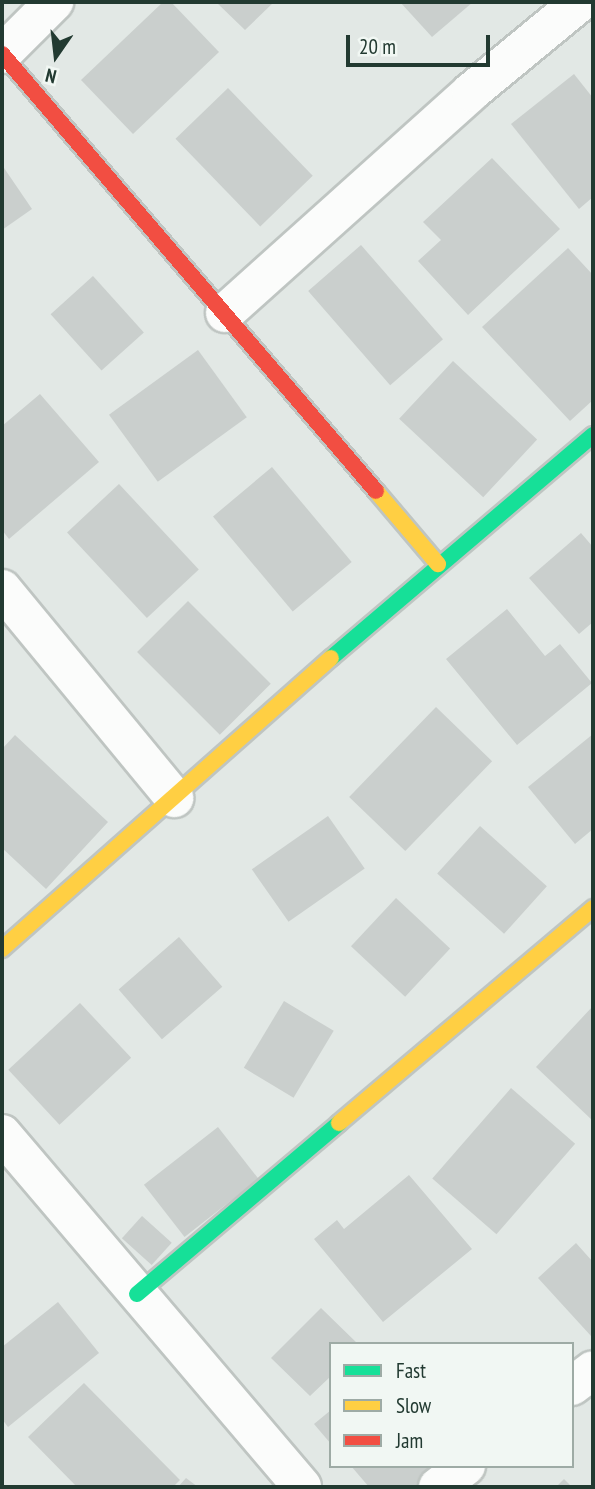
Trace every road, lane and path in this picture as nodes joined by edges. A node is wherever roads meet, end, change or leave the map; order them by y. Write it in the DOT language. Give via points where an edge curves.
graph roads {
  1 [pos="54,2"];
  2 [pos="580,2"];
  3 [pos="2,54"];
  4 [pos="225,313"];
  5 [pos="593,435"];
  6 [pos="438,564"];
  7 [pos="2,589"];
  8 [pos="174,798"];
  9 [pos="593,908"];
  10 [pos="2,949"];
  11 [pos="2,1134"];
  12 [pos="137,1294"];
  13 [pos="593,1370"];
  14 [pos="574,1384"];
  15 [pos="463,1468"];
  16 [pos="302,1487"];
  17 [pos="439,1487"];
  1 -- 3 [label="street"];
  2 -- 4 [label="street" via="471,92"];
  3 -- 4 [label="street"];
  4 -- 6 [label="street"];
  5 -- 6 [label="street"];
  6 -- 8 [label="street"];
  7 -- 8 [label="street"];
  8 -- 10 [label="street"];
  9 -- 12 [label="street"];
  11 -- 12 [label="street"];
  12 -- 16 [label="street"];
  13 -- 14 [label="street"];
  15 -- 17 [label="street"];
}
